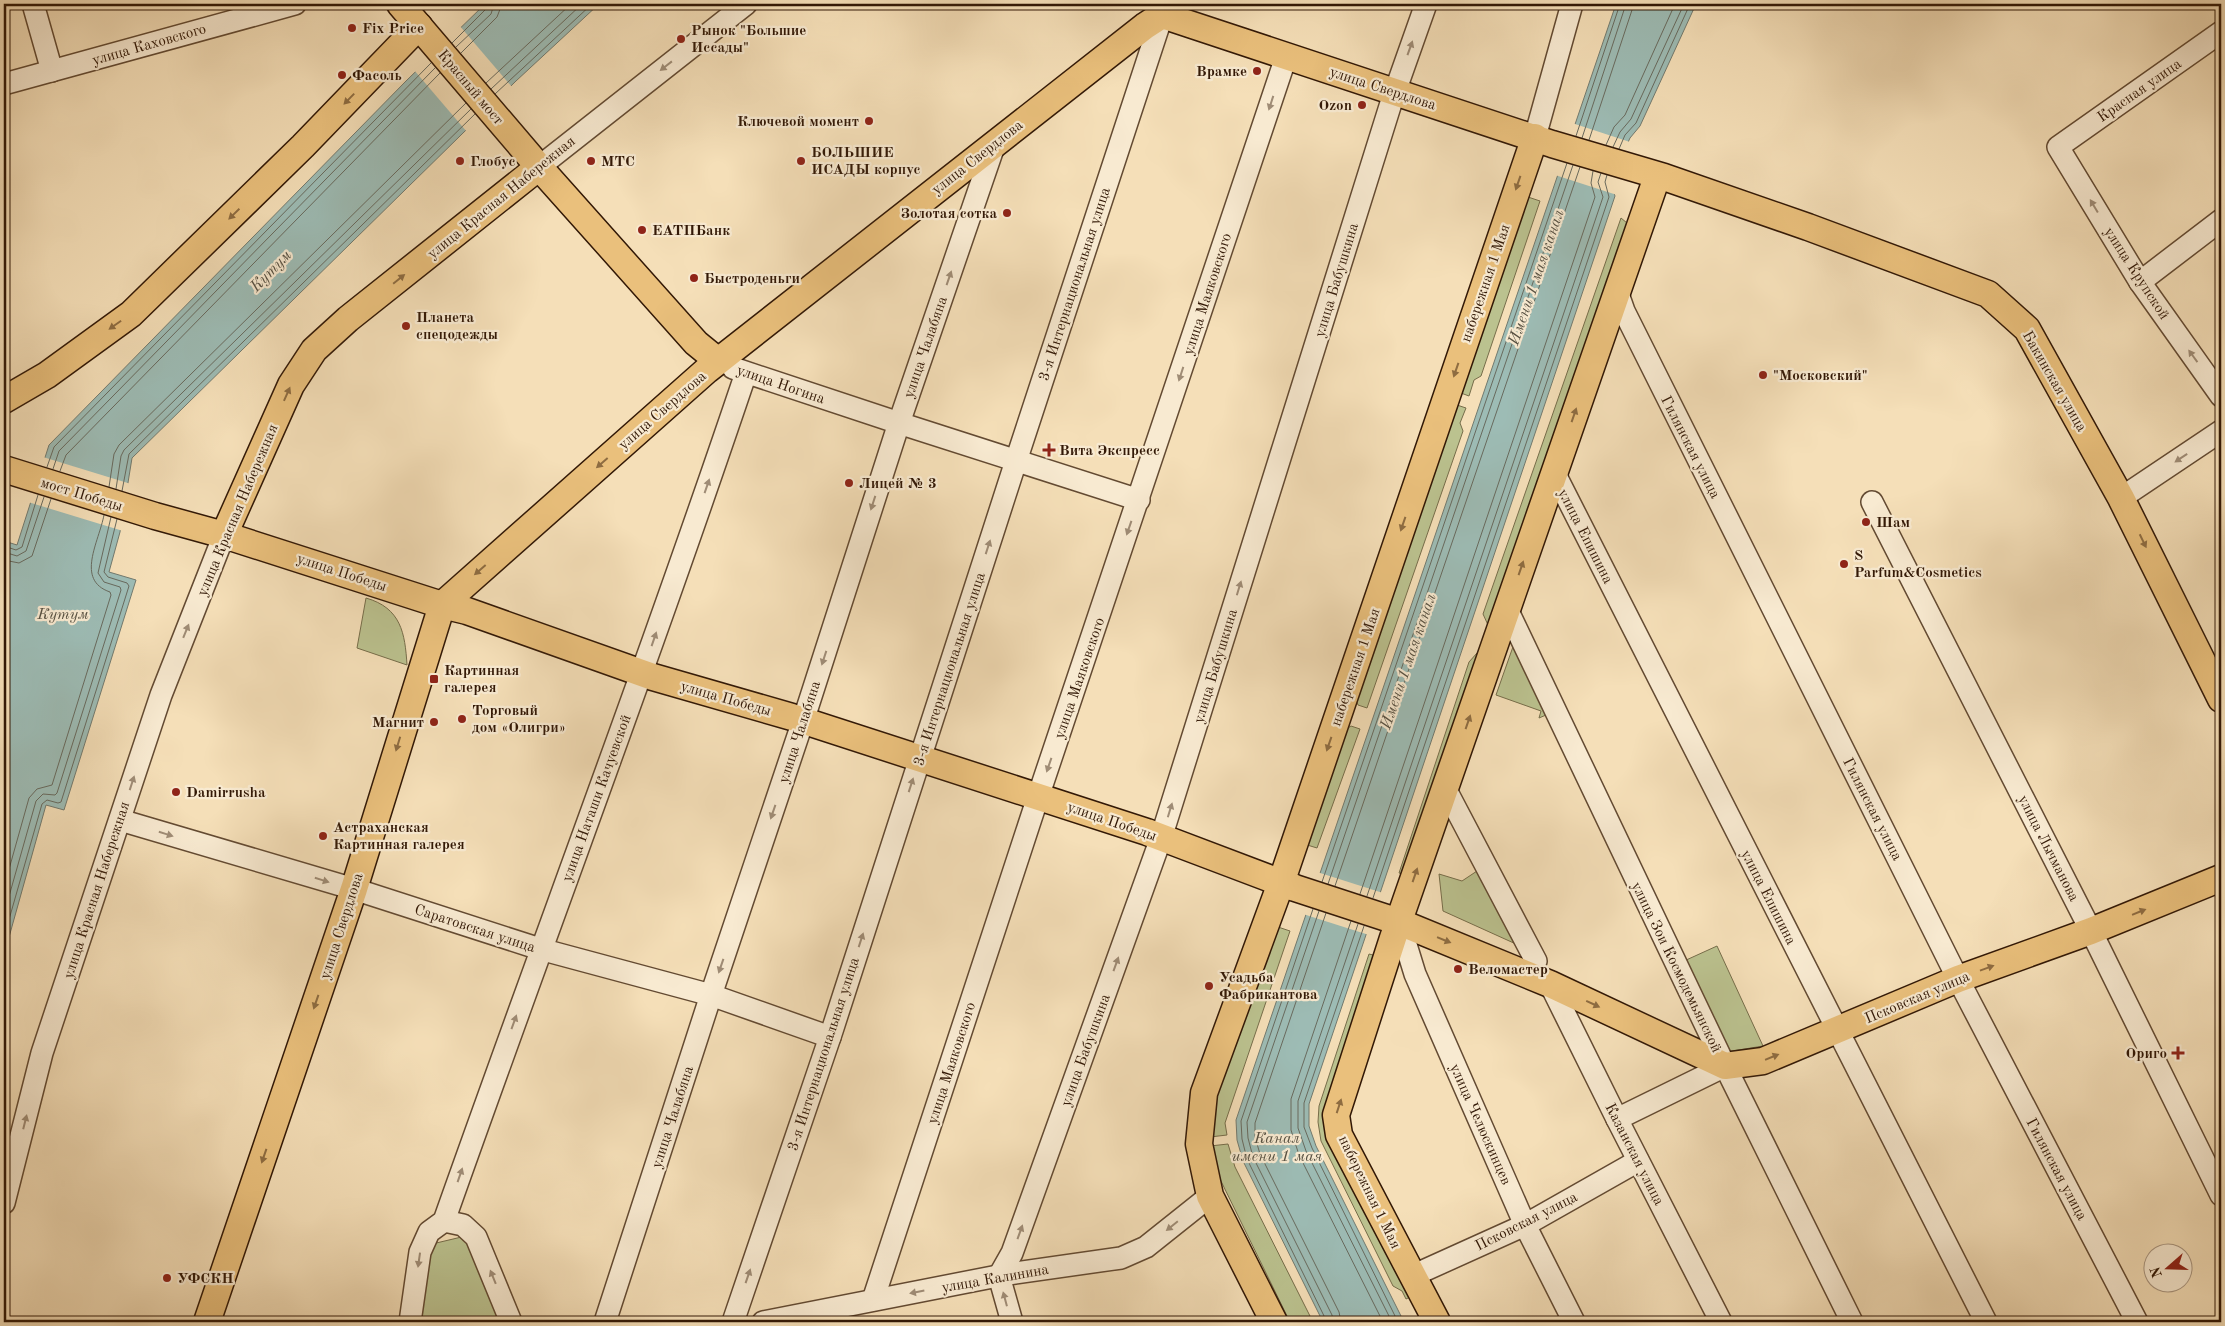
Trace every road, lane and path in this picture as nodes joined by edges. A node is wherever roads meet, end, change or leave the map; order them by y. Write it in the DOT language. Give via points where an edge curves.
graph roads {
  1 [pos="33,4"];
  2 [pos="294,4"];
  3 [pos="400,4"];
  4 [pos="746,4"];
  5 [pos="1426,4"];
  6 [pos="1572,4"];
  7 [pos="1164,10"];
  8 [pos="2221,32"];
  9 [pos="425,33"];
  10 [pos="1286,57"];
  11 [pos="52,71"];
  12 [pos="4,84"];
  13 [pos="1395,92"];
  14 [pos="510,133"];
  15 [pos="1544,140"];
  16 [pos="995,143"];
  17 [pos="2058,147"];
  18 [pos="539,167"];
  19 [pos="1648,174"];
  20 [pos="2221,220"];
  21 [pos="2140,282"];
  22 [pos="1617,292"];
  23 [pos="718,361"];
  24 [pos="746,373"];
  25 [pos="2221,396"];
  26 [pos="4,400"];
  27 [pos="899,423"];
  28 [pos="2221,431"];
  29 [pos="1016,461"];
  30 [pos="5,470"];
  31 [pos="1555,470"];
  32 [pos="2121,498"];
  33 [pos="1139,500"];
  34 [pos="1872,502"];
  35 [pos="155,516"];
  36 [pos="224,534"];
  37 [pos="442,605"];
  38 [pos="1507,609"];
  39 [pos="643,673"];
  40 [pos="2221,700"];
  41 [pos="803,721"];
  42 [pos="920,758"];
  43 [pos="1445,788"];
  44 [pos="1038,797"];
  45 [pos="120,820"];
  46 [pos="1161,838"];
  47 [pos="2221,878"];
  48 [pos="1288,885"];
  49 [pos="354,889"];
  50 [pos="1391,919"];
  51 [pos="2091,931"];
  52 [pos="540,949"];
  53 [pos="1536,961"];
  54 [pos="1958,979"];
  55 [pos="1550,984"];
  56 [pos="711,995"];
  57 [pos="1837,1031"];
  58 [pos="830,1037"];
  59 [pos="1725,1066"];
  60 [pos="1617,1119"];
  61 [pos="1638,1161"];
  62 [pos="2221,1195"];
  63 [pos="1210,1196"];
  64 [pos="4,1203"];
  65 [pos="444,1221"];
  66 [pos="1525,1225"];
  67 [pos="999,1276"];
  68 [pos="1412,1276"];
  69 [pos="873,1300"];
  70 [pos="207,1322"];
  71 [pos="410,1322"];
  72 [pos="511,1322"];
  73 [pos="605,1322"];
  74 [pos="733,1322"];
  75 [pos="763,1322"];
  76 [pos="1012,1322"];
  77 [pos="1274,1322"];
  78 [pos="1437,1322"];
  79 [pos="1574,1322"];
  80 [pos="1722,1322"];
  81 [pos="1852,1322"];
  82 [pos="1986,1322"];
  83 [pos="2137,1322"];
  1 -- 11 [label="street"];
  2 -- 11 [label="street, улица Каховского"];
  3 -- 9 [label="main road, Красный мост"];
  4 -- 18 [label="street, улица Красная Набережная, one-way"];
  13 -- 5 [label="street, улица Бабушкина, one-way"];
  6 -- 15 [label="street, набережная 1 Мая"];
  7 -- 10 [label="main road, улица Свердлова"];
  7 -- 16 [label="main road, улица Свердлова"];
  7 -- 29 [label="street, 3-я Интернациональная улица"];
  8 -- 17 [label="street, Красная улица"];
  9 -- 14 [label="main road, Красный мост"];
  9 -- 26 [label="main road, one-way" via="303,146 132,314 47,375"];
  10 -- 13 [label="main road, улица Свердлова"];
  10 -- 33 [label="street, улица Маяковского, one-way"];
  11 -- 12 [label="street, улица Каховского"];
  13 -- 15 [label="main road, улица Свердлова"];
  46 -- 13 [label="street, улица Бабушкина, one-way"];
  14 -- 18 [label="main road, улица Ногина"];
  15 -- 19 [label="main road, улица Свердлова"];
  15 -- 48 [label="main road, набережная 1 Мая, one-way"];
  16 -- 23 [label="main road, улица Свердлова"];
  27 -- 16 [label="street, улица Чалабяна, one-way"];
  21 -- 17 [label="street, улица Крупской, one-way"];
  18 -- 23 [label="main road, улица Ногина" via="696,343"];
  36 -- 18 [label="main road, улица Красная Набережная, one-way" via="290,385 314,350 348,319"];
  19 -- 22 [label="main road, набережная 1 Мая"];
  19 -- 32 [label="main road, Бакинская улица" via="1808,227 1988,294 2027,329"];
  20 -- 21 [label="street"];
  25 -- 21 [label="street, улица Крупской, one-way"];
  31 -- 22 [label="main road, набережная 1 Мая, one-way"];
  22 -- 54 [label="street, Гилянская улица"];
  23 -- 24 [label="street, улица Ногина"];
  23 -- 37 [label="main road, улица Свердлова, one-way"];
  24 -- 27 [label="street, улица Ногина"];
  39 -- 24 [label="street, улица Наташи Качуевской, one-way"];
  27 -- 29 [label="street, улица Ногина"];
  27 -- 41 [label="street, улица Чалабяна, one-way"];
  28 -- 32 [label="street, one-way"];
  29 -- 33 [label="street, улица Ногина"];
  42 -- 29 [label="street, 3-я Интернациональная улица, one-way"];
  30 -- 35 [label="main road, мост Победы"];
  38 -- 31 [label="main road, набережная 1 Мая, one-way"];
  31 -- 57 [label="street, улица Епишина"];
  32 -- 40 [label="main road, Бакинская улица, one-way"];
  33 -- 44 [label="street, улица Маяковского, one-way"];
  34 -- 51 [label="street, улица Лычманова"];
  35 -- 36 [label="main road, улица Победы"];
  36 -- 37 [label="main road, улица Победы"];
  45 -- 36 [label="street, улица Красная Набережная, one-way" via="161,695"];
  37 -- 39 [label="main road, улица Победы"];
  37 -- 49 [label="main road, улица Свердлова, one-way"];
  43 -- 38 [label="main road, набережная 1 Мая, one-way"];
  38 -- 59 [label="street, улица Зои Космодемьянской"];
  39 -- 41 [label="main road, улица Победы"];
  39 -- 52 [label="street, улица Наташи Качуевской"];
  41 -- 42 [label="main road, улица Победы"];
  41 -- 56 [label="street, улица Чалабяна, one-way"];
  42 -- 44 [label="main road, улица Победы"];
  58 -- 42 [label="street, 3-я Интернациональная улица, one-way"];
  50 -- 43 [label="main road, набережная 1 Мая, one-way"];
  43 -- 53 [label="street"];
  44 -- 46 [label="main road, улица Победы"];
  44 -- 69 [label="street, улица Маяковского"];
  45 -- 49 [label="street, Саратовская улица, one-way"];
  64 -- 45 [label="street, улица Красная Набережная, one-way" via="42,1053"];
  46 -- 48 [label="main road, улица Победы"];
  67 -- 46 [label="street, улица Бабушкина, one-way" via="1012,1253"];
  51 -- 47 [label="main road, Псковская улица, one-way"];
  48 -- 50 [label="main road, улица Победы"];
  48 -- 63 [label="main road, набережная 1 Мая" via="1204,1093 1199,1144"];
  49 -- 52 [label="street, Саратовская улица"];
  49 -- 70 [label="main road, улица Свердлова, one-way"];
  50 -- 55 [label="main road, улица Победы, one-way"];
  50 -- 66 [label="street, улица Челюскинцев"];
  68 -- 50 [label="main road, набережная 1 Мая, one-way" via="1340,1134 1336,1115"];
  54 -- 51 [label="main road, Псковская улица, one-way"];
  51 -- 62 [label="street, улица Лычманова"];
  52 -- 56 [label="street, Саратовская улица"];
  65 -- 52 [label="street, улица Наташи Качуевской, one-way"];
  54 -- 57 [label="main road, Псковская улица"];
  54 -- 83 [label="street, Гилянская улица"];
  55 -- 59 [label="main road, улица Победы, one-way"];
  55 -- 60 [label="street, Казанская улица"];
  56 -- 58 [label="street, Саратовская улица"];
  56 -- 73 [label="street, улица Чалабяна"];
  59 -- 57 [label="main road, Псковская улица, one-way" via="1763,1061"];
  57 -- 82 [label="street, улица Епишина"];
  74 -- 58 [label="street, 3-я Интернациональная улица, one-way"];
  59 -- 60 [label="street, Псковская улица"];
  59 -- 81 [label="street, улица Зои Космодемьянской"];
  60 -- 61 [label="street, Казанская улица"];
  61 -- 66 [label="street, Псковская улица"];
  61 -- 80 [label="street, Казанская улица"];
  63 -- 67 [label="street, улица Калинина, one-way" via="1146,1247 1121,1258"];
  63 -- 77 [label="main road, набережная 1 Мая"];
  65 -- 71 [label="street, улица Наташи Качуевской, one-way" via="429,1232 420,1252"];
  72 -- 65 [label="street, one-way" via="476,1237 463,1226"];
  66 -- 68 [label="street, Псковская улица"];
  66 -- 79 [label="street, улица Челюскинцев"];
  67 -- 69 [label="street, улица Калинина, one-way"];
  76 -- 67 [label="street, one-way"];
  68 -- 78 [label="main road, набережная 1 Мая"];
  69 -- 75 [label="street, улица Калинина"];
}
